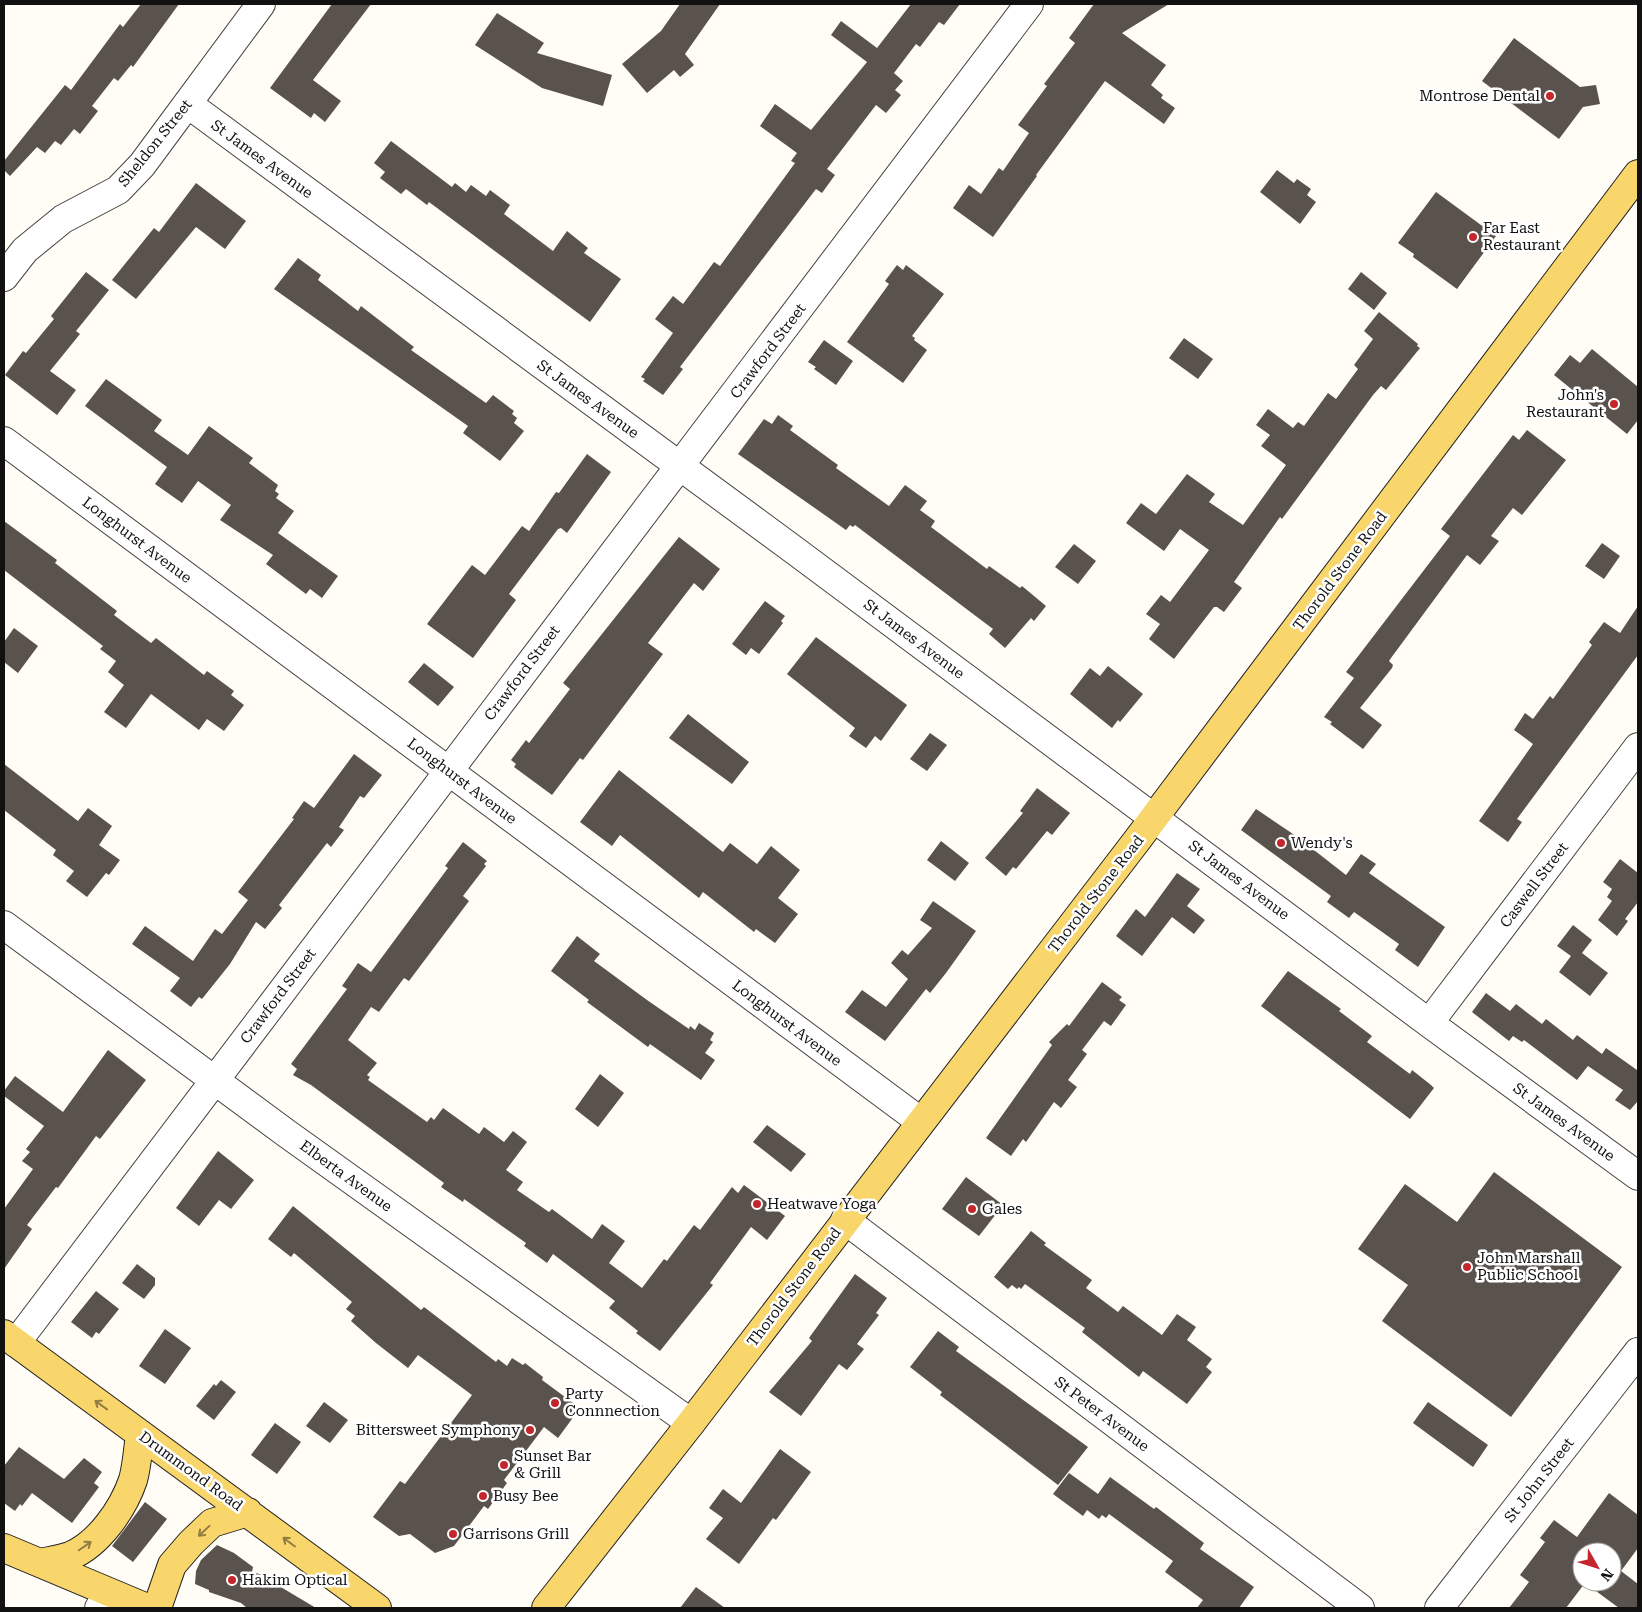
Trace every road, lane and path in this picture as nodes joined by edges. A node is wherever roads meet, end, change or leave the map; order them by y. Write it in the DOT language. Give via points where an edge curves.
graph roads {
  1 [pos="261,4"];
  2 [pos="1029,4"];
  3 [pos="188,104"];
  4 [pos="1638,174"];
  5 [pos="4,278"];
  6 [pos="4,441"];
  7 [pos="680,467"];
  8 [pos="1638,747"];
  9 [pos="447,771"];
  10 [pos="1154,817"];
  11 [pos="4,925"];
  12 [pos="1429,1023"];
  13 [pos="215,1081"];
  14 [pos="920,1121"];
  15 [pos="1638,1176"];
  16 [pos="845,1220"];
  17 [pos="10,1338"];
  18 [pos="1638,1352"];
  19 [pos="691,1423"];
  20 [pos="140,1434"];
  21 [pos="248,1512"];
  22 [pos="4,1548"];
  23 [pos="40,1563"];
  24 [pos="105,1601"];
  25 [pos="147,1608"];
  26 [pos="157,1608"];
  27 [pos="377,1608"];
  28 [pos="546,1608"];
  29 [pos="1360,1608"];
  30 [pos="1439,1608"];
  1 -- 3 [label="street, Sheldon Street"];
  2 -- 7 [label="street, Crawford Street"];
  3 -- 5 [label="street, Sheldon Street" via="142,165 118,190 63,219 25,250"];
  3 -- 7 [label="street, St James Avenue"];
  4 -- 10 [label="main road, Thorold Stone Road"];
  6 -- 9 [label="street, Longhurst Avenue"];
  7 -- 9 [label="street, Crawford Street"];
  7 -- 10 [label="street, St James Avenue"];
  8 -- 12 [label="street, Caswell Street"];
  9 -- 13 [label="street, Crawford Street"];
  9 -- 14 [label="street, Longhurst Avenue"];
  10 -- 12 [label="street, St James Avenue"];
  10 -- 14 [label="main road, Thorold Stone Road"];
  11 -- 13 [label="street, Elberta Avenue"];
  12 -- 15 [label="street, St James Avenue"];
  13 -- 17 [label="street, Crawford Street"];
  13 -- 19 [label="street, Elberta Avenue"];
  14 -- 16 [label="main road, Thorold Stone Road"];
  16 -- 19 [label="main road, Thorold Stone Road"];
  16 -- 29 [label="street, St Peter Avenue"];
  20 -- 17 [label="main road, Drummond Road, one-way"];
  18 -- 30 [label="street, St John Street"];
  19 -- 28 [label="main road, Thorold Stone Road"];
  20 -- 21 [label="main road, Drummond Road"];
  23 -- 20 [label="main road, one-way" via="70,1556 90,1542 110,1521 124,1501 133,1479"];
  21 -- 26 [label="main road, one-way" via="212,1523 191,1543 172,1565"];
  27 -- 21 [label="main road, Drummond Road, one-way"];
  22 -- 23 [label="main road"];
  23 -- 24 [label="main road"];
  24 -- 25 [label="main road"];
}
